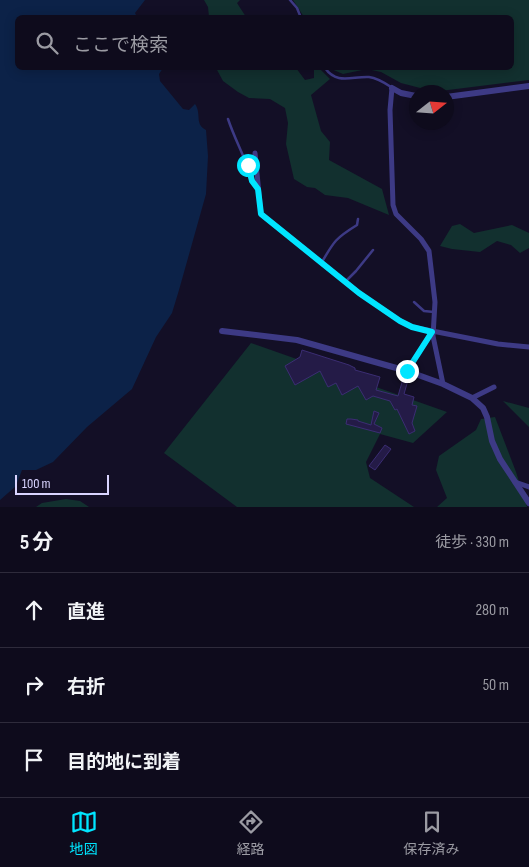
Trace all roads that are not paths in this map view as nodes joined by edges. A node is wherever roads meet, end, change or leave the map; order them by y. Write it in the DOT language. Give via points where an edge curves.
graph roads {
  1 [pos="290,0"];
  2 [pos="300,15"];
  3 [pos="327,70"];
  4 [pos="529,86"];
  5 [pos="392,88"];
  6 [pos="409,95"];
  7 [pos="454,96"];
  8 [pos="228,118"];
  9 [pos="255,152"];
  10 [pos="258,189"];
  11 [pos="358,218"];
  12 [pos="373,250"];
  13 [pos="321,263"];
  14 [pos="345,282"];
  15 [pos="414,302"];
  16 [pos="435,312"];
  17 [pos="222,331"];
  18 [pos="432,332"];
  19 [pos="529,347"];
  20 [pos="407,371"];
  21 [pos="443,384"];
  22 [pos="494,387"];
  23 [pos="472,398"];
  24 [pos="515,482"];
  25 [pos="529,487"];
  26 [pos="529,503"];
  1 -- 2 [label="lane"];
  3 -- 5 [label="lane" via="339,79 376,78"];
  4 -- 7 [label="street"];
  5 -- 6 [label="street"];
  5 -- 16 [label="street" via="393,205 396,214 422,239 429,251"];
  8 -- 10 [label="lane"];
  9 -- 10 [label="street"];
  10 -- 13 [label="street" via="261,214"];
  11 -- 13 [label="lane" via="357,225 333,242"];
  12 -- 14 [label="lane"];
  13 -- 14 [label="street"];
  14 -- 18 [label="street" via="400,321"];
  15 -- 16 [label="lane" via="424,311"];
  16 -- 18 [label="street"];
  17 -- 20 [label="street" via="297,340"];
  18 -- 19 [label="street"];
  18 -- 20 [label="street"];
  18 -- 21 [label="street"];
  20 -- 21 [label="street"];
  21 -- 23 [label="street"];
  22 -- 23 [label="street"];
  23 -- 24 [label="street" via="483,408 495,450"];
  24 -- 25 [label="street"];
  24 -- 26 [label="street"];
}
